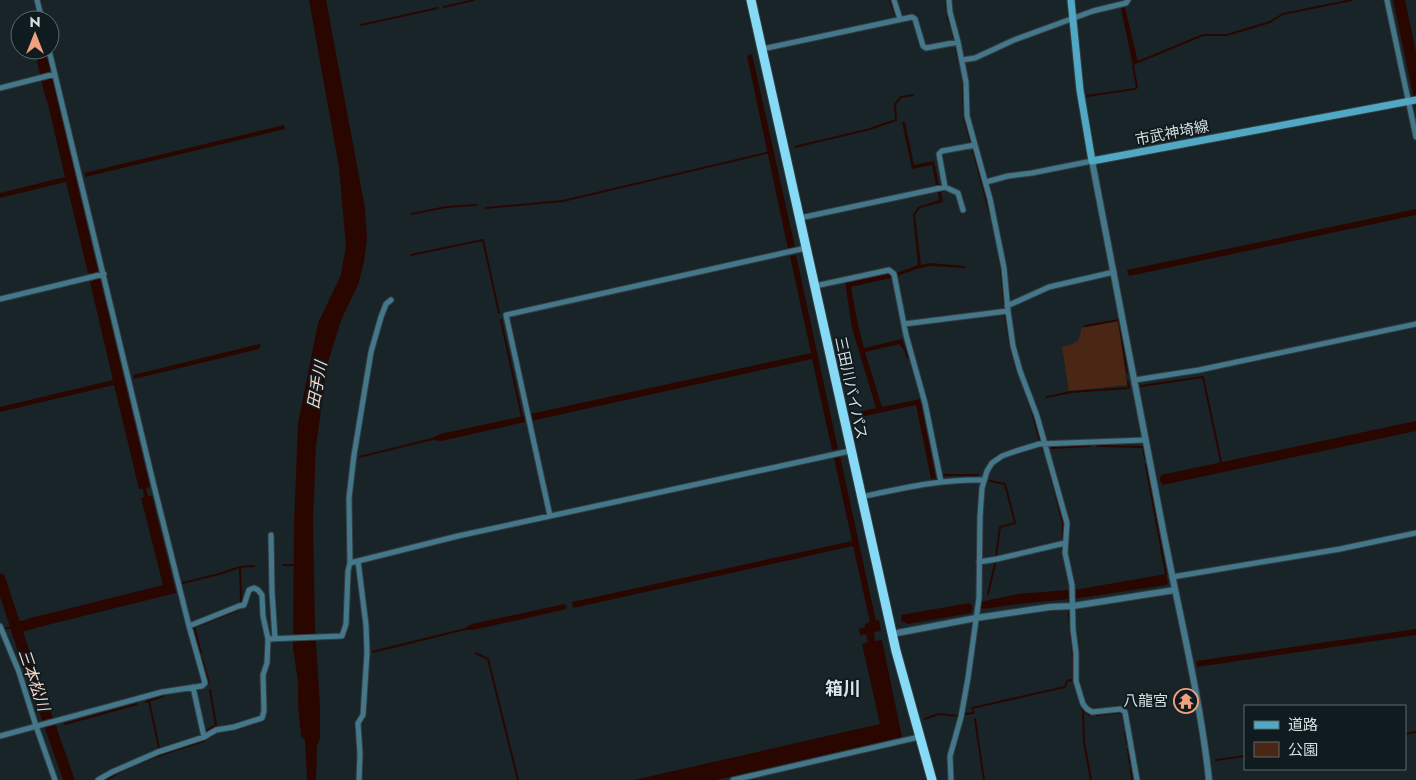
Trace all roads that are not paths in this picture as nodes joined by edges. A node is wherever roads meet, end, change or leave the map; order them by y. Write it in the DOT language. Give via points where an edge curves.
graph roads {
  1 [pos="751,0"];
  2 [pos="894,0"];
  3 [pos="949,0"];
  4 [pos="1071,0"];
  5 [pos="1128,0"];
  6 [pos="1387,0"];
  7 [pos="1073,18"];
  8 [pos="900,19"];
  9 [pos="955,43"];
  10 [pos="762,49"];
  11 [pos="52,60"];
  12 [pos="962,60"];
  13 [pos="55,74"];
  14 [pos="0,88"];
  15 [pos="1412,101"];
  16 [pos="1416,137"];
  17 [pos="972,146"];
  18 [pos="1092,161"];
  19 [pos="986,182"];
  20 [pos="945,187"];
  21 [pos="963,210"];
  22 [pos="800,218"];
  23 [pos="806,248"];
  24 [pos="1114,272"];
  25 [pos="104,274"];
  26 [pos="815,286"];
  27 [pos="0,299"];
  28 [pos="391,300"];
  29 [pos="1006,309"];
  30 [pos="904,324"];
  31 [pos="1416,324"];
  32 [pos="1134,380"];
  33 [pos="1145,440"];
  34 [pos="1044,444"];
  35 [pos="850,450"];
  36 [pos="984,480"];
  37 [pos="941,482"];
  38 [pos="861,497"];
  39 [pos="550,516"];
  40 [pos="1416,533"];
  41 [pos="270,535"];
  42 [pos="1065,543"];
  43 [pos="358,561"];
  44 [pos="979,562"];
  45 [pos="350,563"];
  46 [pos="1172,577"];
  47 [pos="1175,590"];
  48 [pos="1073,603"];
  49 [pos="976,618"];
  50 [pos="0,626"];
  51 [pos="189,626"];
  52 [pos="892,634"];
  53 [pos="268,639"];
  54 [pos="278,639"];
  55 [pos="193,687"];
  56 [pos="37,726"];
  57 [pos="0,736"];
  58 [pos="204,737"];
  59 [pos="919,738"];
  60 [pos="55,780"];
  61 [pos="98,780"];
  62 [pos="359,780"];
  63 [pos="733,780"];
  64 [pos="932,780"];
  65 [pos="951,780"];
  66 [pos="1137,780"];
  67 [pos="1209,780"];
  1 -- 10 [label="highway, 三田川バイパス"];
  2 -- 8 [label="street"];
  3 -- 9 [label="street"];
  4 -- 7 [label="main road"];
  5 -- 7 [label="street"];
  6 -- 15 [label="street"];
  7 -- 12 [label="street" via="975,58"];
  7 -- 18 [label="main road"];
  8 -- 9 [label="street" via="915,19 926,48"];
  8 -- 10 [label="street"];
  9 -- 12 [label="street"];
  10 -- 22 [label="highway, 三田川バイパス"];
  11 -- 13 [label="street"];
  12 -- 17 [label="street"];
  13 -- 14 [label="street"];
  13 -- 25 [label="street"];
  15 -- 16 [label="street"];
  15 -- 18 [label="main road, 市武神埼線"];
  17 -- 19 [label="street"];
  17 -- 20 [label="street" via="939,154"];
  18 -- 19 [label="street"];
  18 -- 24 [label="street"];
  19 -- 29 [label="street" via="1004,268"];
  20 -- 21 [label="street" via="958,194"];
  20 -- 22 [label="street"];
  22 -- 23 [label="highway, 三田川バイパス"];
  23 -- 26 [label="highway, 三田川バイパス"];
  23 -- 39 [label="street" via="506,315"];
  24 -- 29 [label="street" via="1049,287"];
  24 -- 32 [label="street"];
  25 -- 27 [label="street"];
  25 -- 51 [label="street"];
  26 -- 30 [label="street" via="889,270 894,275"];
  26 -- 35 [label="highway, 三田川バイパス"];
  28 -- 45 [label="street" via="381,317 371,352 354,455 349,498"];
  29 -- 30 [label="street"];
  29 -- 34 [label="street" via="1012,346"];
  30 -- 37 [label="street"];
  31 -- 32 [label="street" via="1199,370"];
  32 -- 33 [label="street"];
  33 -- 34 [label="street"];
  33 -- 46 [label="street"];
  34 -- 36 [label="street" via="1002,456 992,463"];
  34 -- 42 [label="street" via="1067,523"];
  35 -- 38 [label="highway, 三田川バイパス"];
  35 -- 39 [label="street"];
  36 -- 37 [label="street"];
  36 -- 44 [label="street"];
  37 -- 38 [label="street"];
  38 -- 52 [label="highway, 三田川バイパス"];
  39 -- 43 [label="street"];
  40 -- 46 [label="street"];
  41 -- 54 [label="street"];
  42 -- 44 [label="street"];
  42 -- 48 [label="street"];
  43 -- 45 [label="street"];
  43 -- 62 [label="street" via="367,653 363,716 358,723"];
  44 -- 49 [label="street"];
  45 -- 54 [label="street" via="342,636"];
  46 -- 47 [label="street"];
  47 -- 48 [label="street"];
  47 -- 67 [label="street"];
  48 -- 49 [label="street"];
  48 -- 66 [label="street" via="1076,681 1083,704 1092,712 1121,709 1125,712"];
  49 -- 52 [label="street"];
  49 -- 65 [label="street" via="961,717 950,756"];
  50 -- 56 [label="street"];
  51 -- 53 [label="street" via="244,605 249,590 254,588 262,595"];
  51 -- 55 [label="street" via="205,683"];
  52 -- 59 [label="highway, 三田川バイパス"];
  53 -- 54 [label="street"];
  53 -- 58 [label="street" via="262,718 216,730"];
  55 -- 56 [label="street" via="162,692"];
  55 -- 58 [label="street"];
  56 -- 57 [label="street"];
  56 -- 60 [label="street"];
  58 -- 61 [label="street" via="158,752"];
  59 -- 63 [label="street"];
  59 -- 64 [label="highway, 三田川バイパス"];
}
